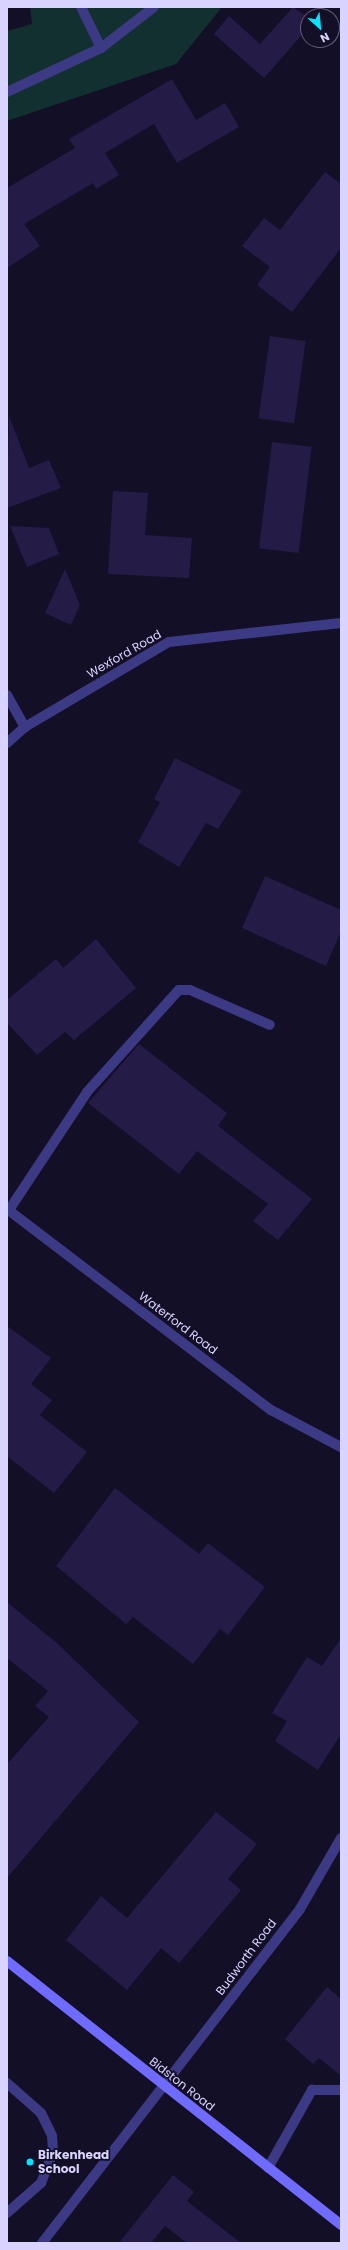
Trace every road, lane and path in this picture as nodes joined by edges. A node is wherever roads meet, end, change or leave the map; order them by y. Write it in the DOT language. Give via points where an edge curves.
graph roads {
  1 [pos="81,7"];
  2 [pos="154,7"];
  3 [pos="101,48"];
  4 [pos="7,92"];
  5 [pos="341,623"];
  6 [pos="7,694"];
  7 [pos="25,727"];
  8 [pos="7,742"];
  9 [pos="270,1025"];
  10 [pos="8,1209"];
  11 [pos="341,1447"];
  12 [pos="341,1838"];
  13 [pos="7,1961"];
  14 [pos="7,2083"];
  15 [pos="164,2086"];
  16 [pos="341,2090"];
  17 [pos="268,2168"];
  18 [pos="7,2213"];
  19 [pos="341,2225"];
  20 [pos="42,2243"];
  1 -- 3 [label="street"];
  2 -- 3 [label="street"];
  3 -- 4 [label="street"];
  5 -- 7 [label="street, Wexford Road" via="169,642"];
  6 -- 7 [label="street"];
  7 -- 8 [label="street, Wexford Road"];
  9 -- 10 [label="street" via="190,990 179,990 87,1092"];
  10 -- 11 [label="street, Waterford Road" via="271,1410"];
  12 -- 15 [label="street, Budworth Road" via="300,1909"];
  13 -- 15 [label="main road, Bidston Road"];
  14 -- 18 [label="street" via="41,2113 52,2136 52,2152 41,2184"];
  15 -- 17 [label="main road, Bidston Road"];
  15 -- 20 [label="street, Budworth Road"];
  16 -- 17 [label="street" via="312,2090"];
  17 -- 19 [label="main road, Bidston Road"];
}
